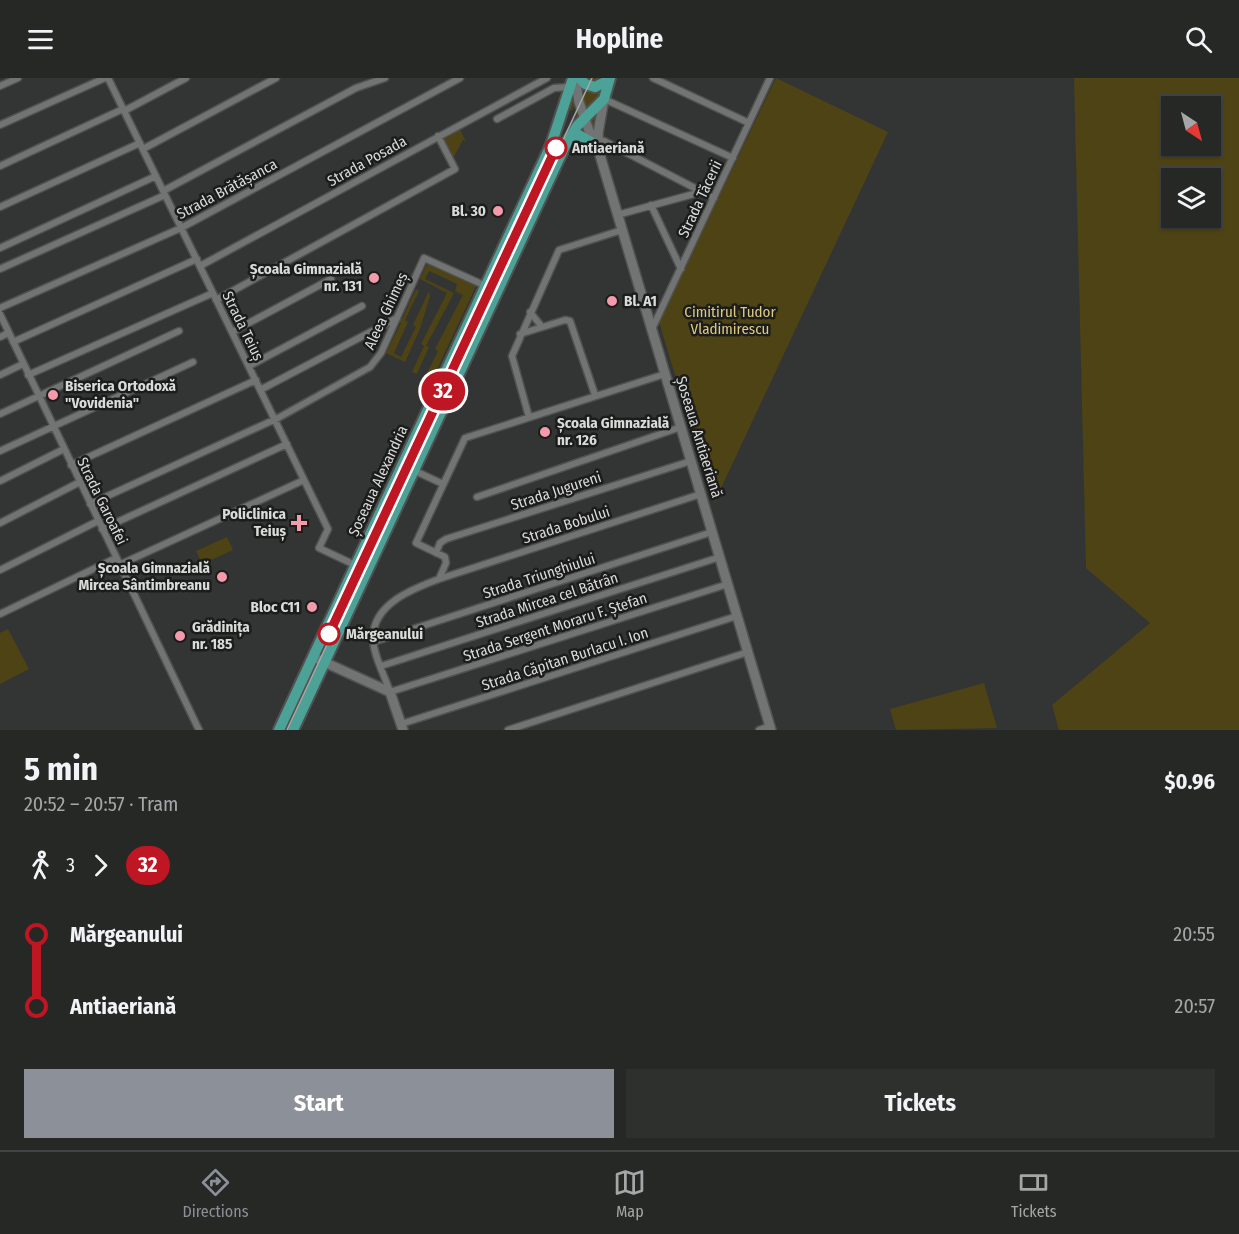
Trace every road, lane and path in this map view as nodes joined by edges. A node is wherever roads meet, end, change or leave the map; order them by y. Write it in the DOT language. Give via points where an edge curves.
graph roads {
  1 [pos="18,78"];
  2 [pos="106,78"];
  3 [pos="186,78"];
  4 [pos="276,78"];
  5 [pos="385,78"];
  6 [pos="460,78"];
  7 [pos="547,78"];
  8 [pos="580,78"];
  9 [pos="653,78"];
  10 [pos="770,78"];
  11 [pos="609,79"];
  12 [pos="572,81"];
  13 [pos="0,86"];
  14 [pos="604,99"];
  15 [pos="124,110"];
  16 [pos="585,118"];
  17 [pos="497,119"];
  18 [pos="749,123"];
  19 [pos="0,125"];
  20 [pos="438,136"];
  21 [pos="568,141"];
  22 [pos="141,146"];
  23 [pos="596,146"];
  24 [pos="733,158"];
  25 [pos="0,166"];
  26 [pos="156,176"];
  27 [pos="701,191"];
  28 [pos="164,193"];
  29 [pos="714,198"];
  30 [pos="651,205"];
  31 [pos="0,207"];
  32 [pos="617,214"];
  33 [pos="181,228"];
  34 [pos="622,230"];
  35 [pos="0,248"];
  36 [pos="197,259"];
  37 [pos="200,266"];
  38 [pos="0,269"];
  39 [pos="681,269"];
  40 [pos="331,279"];
  41 [pos="486,286"];
  42 [pos="215,296"];
  43 [pos="362,306"];
  44 [pos="0,308"];
  45 [pos="530,312"];
  46 [pos="0,314"];
  47 [pos="397,318"];
  48 [pos="542,327"];
  49 [pos="652,330"];
  50 [pos="179,331"];
  51 [pos="232,332"];
  52 [pos="8,333"];
  53 [pos="520,334"];
  54 [pos="0,337"];
  55 [pos="13,342"];
  56 [pos="193,362"];
  57 [pos="23,364"];
  58 [pos="249,366"];
  59 [pos="665,374"];
  60 [pos="0,375"];
  61 [pos="28,375"];
  62 [pos="256,381"];
  63 [pos="260,390"];
  64 [pos="595,395"];
  65 [pos="38,396"];
  66 [pos="0,414"];
  67 [pos="529,417"];
  68 [pos="274,420"];
  69 [pos="52,425"];
  70 [pos="681,427"];
  71 [pos="287,444"];
  72 [pos="64,449"];
  73 [pos="0,451"];
  74 [pos="691,461"];
  75 [pos="71,465"];
  76 [pos="413,470"];
  77 [pos="304,480"];
  78 [pos="0,481"];
  79 [pos="80,482"];
  80 [pos="443,484"];
  81 [pos="701,494"];
  82 [pos="477,497"];
  83 [pos="90,504"];
  84 [pos="98,521"];
  85 [pos="0,523"];
  86 [pos="102,530"];
  87 [pos="712,532"];
  88 [pos="436,553"];
  89 [pos="720,557"];
  90 [pos="116,558"];
  91 [pos="119,565"];
  92 [pos="356,566"];
  93 [pos="0,570"];
  94 [pos="439,579"];
  95 [pos="728,584"];
  96 [pos="0,614"];
  97 [pos="737,616"];
  98 [pos="373,642"];
  99 [pos="748,652"];
  100 [pos="313,657"];
  101 [pos="325,663"];
  102 [pos="381,666"];
  103 [pos="390,692"];
  104 [pos="402,727"];
  105 [pos="770,728"];
  106 [pos="199,730"];
  107 [pos="279,730"];
  108 [pos="293,730"];
  109 [pos="508,730"];
  110 [pos="759,730"];
  1 -- 13 [label="street"];
  2 -- 15 [label="street, Strada Teiuș"];
  2 -- 19 [label="street"];
  3 -- 15 [label="street"];
  4 -- 22 [label="street"];
  5 -- 28 [label="street" via="356,88"];
  6 -- 33 [label="street, Strada Brătășanca"];
  7 -- 20 [label="street, Strada Posada"];
  8 -- 11 [label="main road" via="595,87"];
  9 -- 18 [label="street"];
  10 -- 18 [label="street, Strada Tăcerii"];
  11 -- 14 [label="main road"];
  12 -- 16 [label="main road, Șoseaua Antiaeriană"];
  12 -- 17 [label="street"];
  12 -- 41 [label="main road, Șoseaua Alexandria" via="554,138"];
  14 -- 16 [label="main road, Șoseaua Alexandria"];
  14 -- 23 [label="main road, Șoseaua Antiaeriană"];
  14 -- 24 [label="street"];
  15 -- 22 [label="street, Strada Teiuș"];
  15 -- 25 [label="street"];
  16 -- 21 [label="main road, Șoseaua Alexandria"];
  16 -- 23 [label="main road, Șoseaua Antiaeriană"];
  18 -- 24 [label="street, Strada Tăcerii"];
  20 -- 37 [label="street, Strada Posada"];
  20 -- 42 [label="street" via="455,169"];
  21 -- 23 [label="main road" via="579,135"];
  21 -- 76 [label="main road, Șoseaua Alexandria"];
  22 -- 26 [label="street, Strada Teiuș"];
  22 -- 31 [label="street"];
  23 -- 27 [label="street" via="604,141"];
  23 -- 32 [label="main road, Șoseaua Antiaeriană"];
  24 -- 29 [label="street, Strada Tăcerii"];
  26 -- 28 [label="street, Strada Teiuș"];
  26 -- 35 [label="street"];
  27 -- 29 [label="street"];
  27 -- 30 [label="street"];
  28 -- 33 [label="street, Strada Teiuș"];
  28 -- 38 [label="street"];
  29 -- 39 [label="street, Strada Tăcerii"];
  30 -- 32 [label="street"];
  30 -- 39 [label="street"];
  32 -- 34 [label="main road, Șoseaua Antiaeriană"];
  33 -- 36 [label="street, Strada Teiuș"];
  33 -- 44 [label="street, Strada Brătășanca"];
  34 -- 45 [label="street" via="558,250"];
  34 -- 49 [label="main road, Șoseaua Antiaeriană"];
  36 -- 37 [label="street, Strada Teiuș"];
  36 -- 55 [label="street"];
  37 -- 42 [label="street, Strada Teiuș"];
  39 -- 49 [label="street, Strada Tăcerii"];
  40 -- 51 [label="street"];
  41 -- 47 [label="street, Aleea Ghimeș" via="424,258"];
  41 -- 92 [label="main road, Șoseaua Alexandria"];
  42 -- 51 [label="street, Strada Teiuș"];
  42 -- 61 [label="street"];
  43 -- 58 [label="street"];
  45 -- 48 [label="street"];
  45 -- 53 [label="street"];
  46 -- 52 [label="street, Strada Garoafei"];
  47 -- 63 [label="street"];
  47 -- 68 [label="street, Aleea Ghimeș" via="373,364"];
  48 -- 53 [label="street"];
  48 -- 64 [label="street" via="565,320 572,324"];
  49 -- 59 [label="main road, Șoseaua Antiaeriană"];
  50 -- 65 [label="street"];
  51 -- 58 [label="street, Strada Teiuș"];
  52 -- 54 [label="street"];
  52 -- 55 [label="street, Strada Garoafei"];
  53 -- 67 [label="street" via="512,361"];
  55 -- 57 [label="street, Strada Garoafei"];
  56 -- 69 [label="street"];
  57 -- 60 [label="street"];
  57 -- 61 [label="street, Strada Garoafei"];
  58 -- 62 [label="street, Strada Teiuș"];
  59 -- 64 [label="street"];
  59 -- 70 [label="main road, Șoseaua Antiaeriană"];
  61 -- 65 [label="street, Strada Garoafei"];
  62 -- 63 [label="street, Strada Teiuș"];
  62 -- 75 [label="street"];
  63 -- 68 [label="street, Strada Teiuș"];
  64 -- 67 [label="street"];
  65 -- 66 [label="street"];
  65 -- 69 [label="street, Strada Garoafei"];
  67 -- 80 [label="street" via="465,438"];
  68 -- 71 [label="street, Strada Teiuș"];
  68 -- 83 [label="street, Aleea Ghimeș"];
  69 -- 72 [label="street, Strada Garoafei"];
  69 -- 73 [label="street"];
  70 -- 74 [label="main road, Șoseaua Antiaeriană"];
  70 -- 82 [label="street"];
  71 -- 77 [label="street, Strada Teiuș"];
  71 -- 86 [label="street"];
  72 -- 75 [label="street, Strada Garoafei"];
  72 -- 78 [label="street"];
  74 -- 81 [label="main road, Șoseaua Antiaeriană"];
  74 -- 88 [label="street, Strada Jugureni" via="446,539"];
  75 -- 79 [label="street, Strada Garoafei"];
  76 -- 80 [label="street"];
  76 -- 101 [label="main road, Șoseaua Alexandria"];
  77 -- 91 [label="street"];
  77 -- 92 [label="street, Strada Teiuș" via="328,529 319,549"];
  79 -- 83 [label="street, Strada Garoafei"];
  79 -- 85 [label="street"];
  80 -- 88 [label="street" via="416,543"];
  81 -- 87 [label="main road, Șoseaua Antiaeriană"];
  81 -- 94 [label="street, Strada Bobului"];
  83 -- 84 [label="street, Strada Garoafei"];
  84 -- 86 [label="street, Strada Garoafei"];
  84 -- 93 [label="street"];
  86 -- 90 [label="street, Strada Garoafei"];
  87 -- 89 [label="main road, Șoseaua Antiaeriană"];
  87 -- 98 [label="street, Strada Triunghiului"];
  88 -- 94 [label="street" via="446,560"];
  89 -- 95 [label="main road, Șoseaua Antiaeriană"];
  89 -- 102 [label="street, Strada Mircea cel Bătrân"];
  90 -- 91 [label="street, Strada Garoafei"];
  90 -- 96 [label="street"];
  91 -- 106 [label="street, Strada Garoafei"];
  92 -- 100 [label="main road, Șoseaua Alexandria"];
  94 -- 98 [label="street, Strada Bobului" via="391,603 378,620"];
  95 -- 97 [label="main road, Șoseaua Antiaeriană"];
  95 -- 103 [label="street, Strada Sergent Moraru F. Ștefan"];
  97 -- 99 [label="main road, Șoseaua Antiaeriană"];
  97 -- 104 [label="street, Strada Căpitan Burlacu I. Ion"];
  98 -- 102 [label="street"];
  99 -- 105 [label="main road, Șoseaua Antiaeriană"];
  99 -- 109 [label="street"];
  100 -- 101 [label="main road"];
  100 -- 107 [label="main road, Șoseaua Alexandria"];
  101 -- 103 [label="main road"];
  101 -- 108 [label="main road, Șoseaua Alexandria"];
  102 -- 103 [label="street"];
  103 -- 104 [label="main road"];
  105 -- 110 [label="street"];
}
